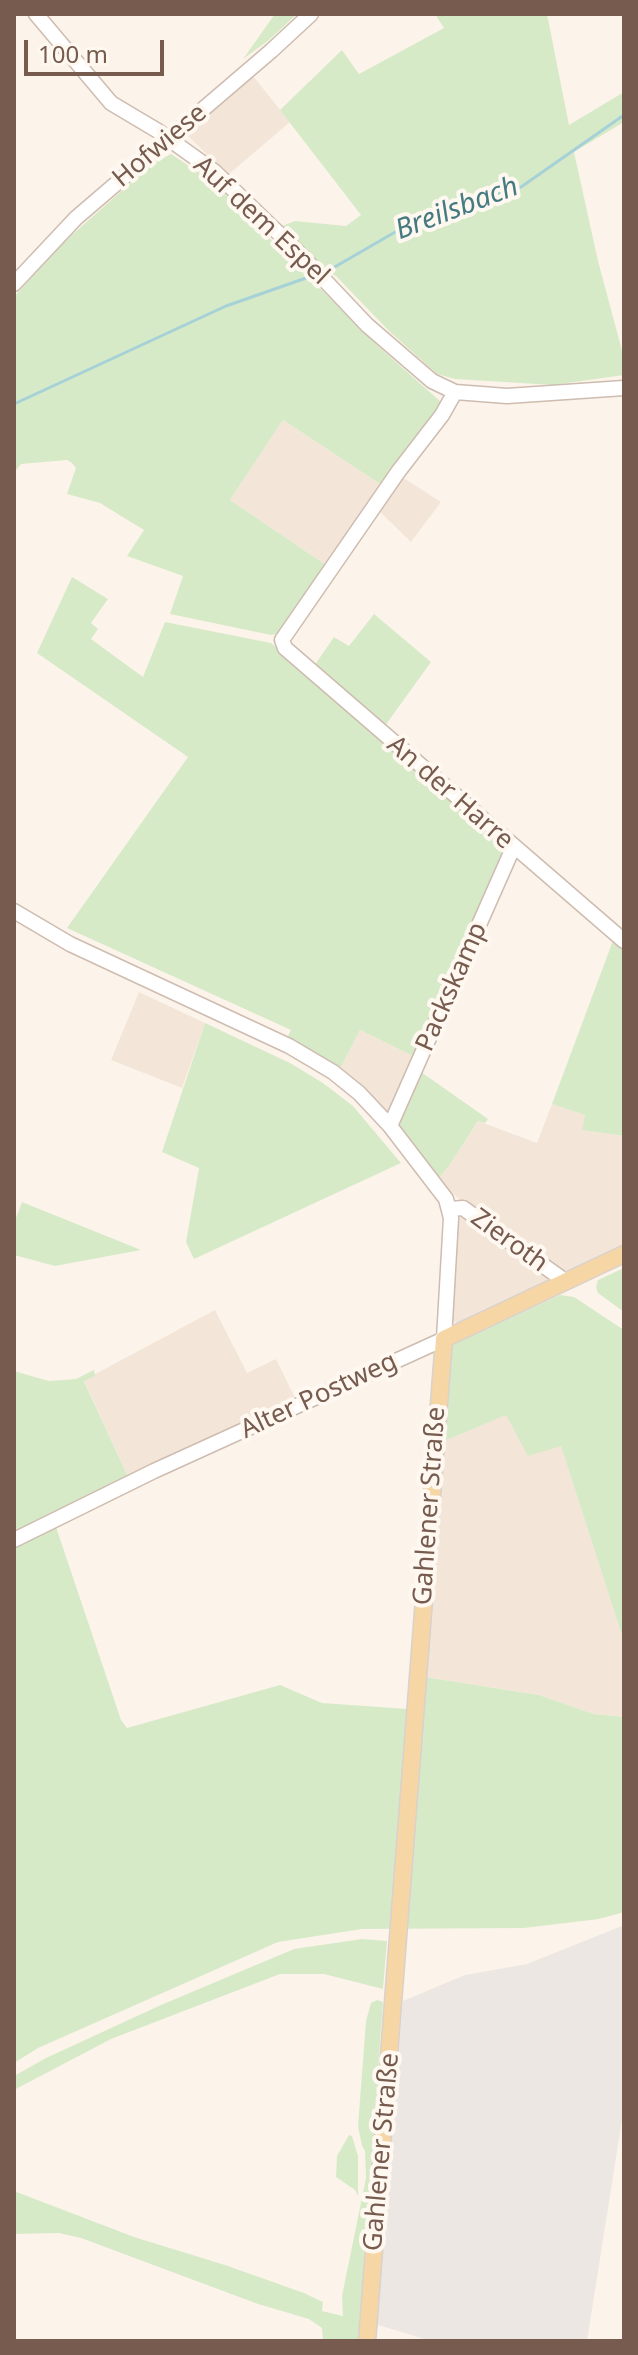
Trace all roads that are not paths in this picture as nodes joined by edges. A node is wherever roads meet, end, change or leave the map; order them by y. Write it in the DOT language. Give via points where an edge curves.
graph roads {
  1 [pos="36,14"];
  2 [pos="311,14"];
  3 [pos="169,139"];
  4 [pos="14,284"];
  5 [pos="624,388"];
  6 [pos="455,392"];
  7 [pos="513,848"];
  8 [pos="14,911"];
  9 [pos="624,941"];
  10 [pos="390,1126"];
  11 [pos="450,1209"];
  12 [pos="624,1254"];
  13 [pos="565,1281"];
  14 [pos="444,1339"];
  15 [pos="14,1540"];
  16 [pos="367,2341"];
  1 -- 3 [label="street, Auf dem Espel" via="111,103"];
  2 -- 3 [label="street, Hofwiese"];
  3 -- 4 [label="street, Hofwiese" via="76,218"];
  3 -- 6 [label="street, Auf dem Espel" via="215,172 402,357"];
  5 -- 6 [label="street, Auf dem Espel" via="507,396"];
  6 -- 7 [label="street, An der Harre" via="282,640"];
  7 -- 9 [label="street, An der Harre"];
  7 -- 10 [label="street, Packskamp"];
  8 -- 10 [label="street" via="70,944 311,1059 353,1088"];
  10 -- 11 [label="street"];
  11 -- 13 [label="street, Zieroth" via="463,1208"];
  11 -- 14 [label="street, Gahlener Straße"];
  12 -- 13 [label="main road, Alter Postweg"];
  13 -- 14 [label="main road, Alter Postweg"];
  14 -- 15 [label="street, Alter Postweg"];
  14 -- 16 [label="main road, Gahlener Straße"];
}
